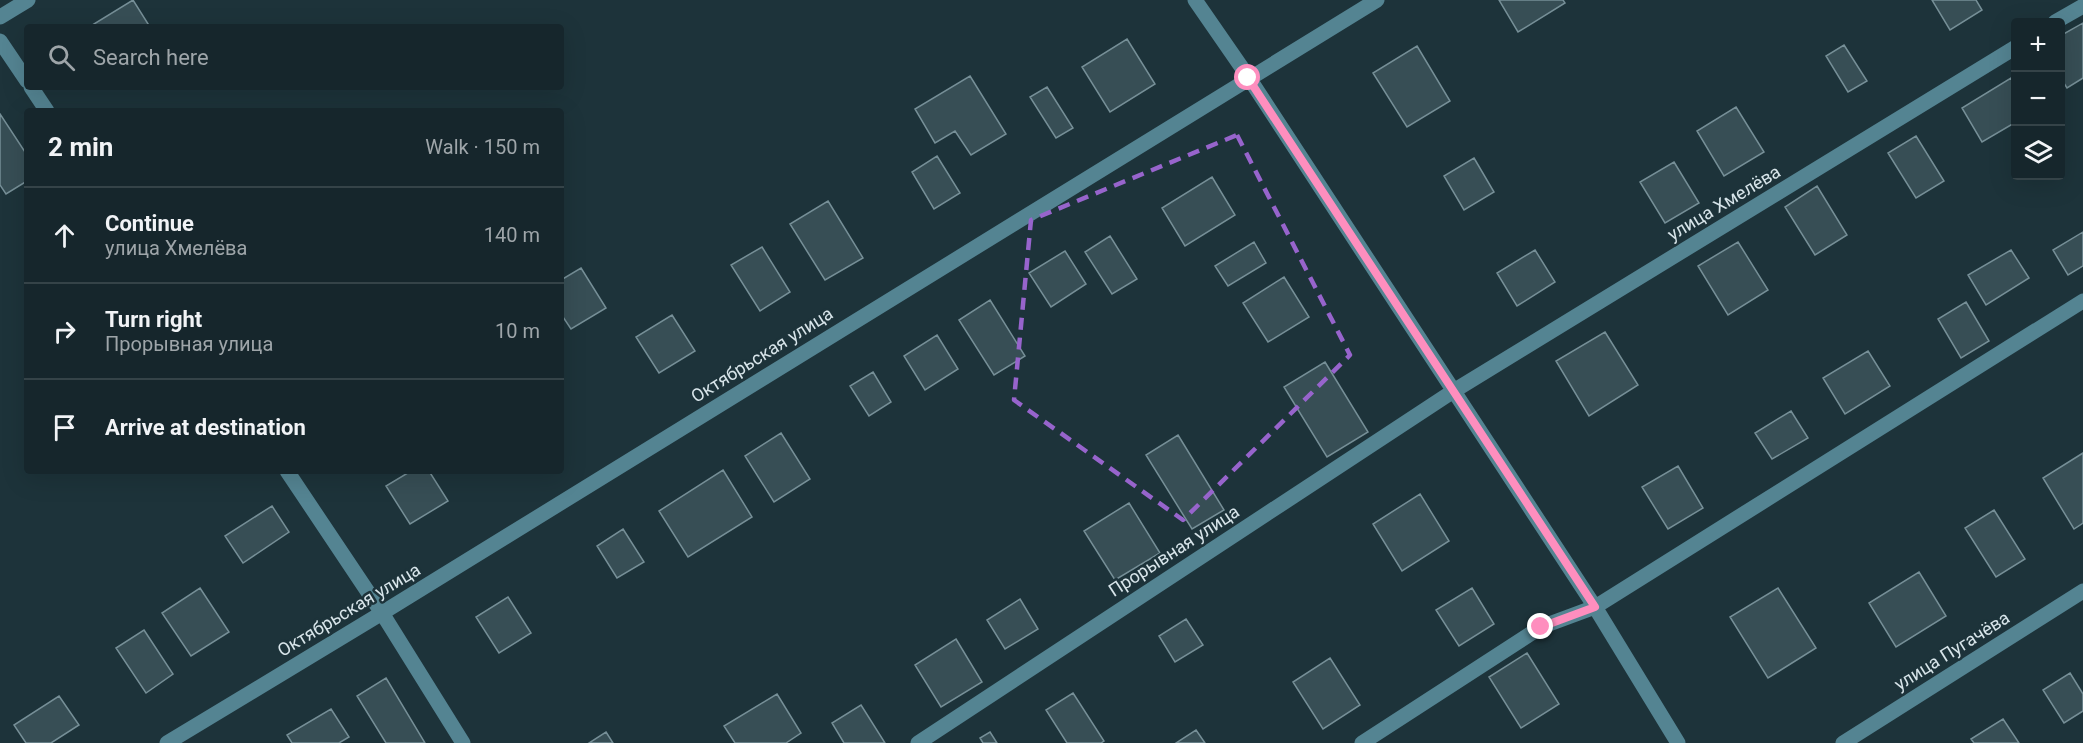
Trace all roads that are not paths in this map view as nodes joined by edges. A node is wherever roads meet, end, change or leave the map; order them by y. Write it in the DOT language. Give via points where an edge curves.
graph roads {
  1 [pos="28,0"];
  2 [pos="1195,0"];
  3 [pos="1377,0"];
  4 [pos="2083,6"];
  5 [pos="0,17"];
  6 [pos="2062,18"];
  7 [pos="0,41"];
  8 [pos="2011,50"];
  9 [pos="24,77"];
  10 [pos="1248,78"];
  11 [pos="33,90"];
  12 [pos="45,108"];
  13 [pos="2083,301"];
  14 [pos="1452,392"];
  15 [pos="289,474"];
  16 [pos="2083,591"];
  17 [pos="1595,607"];
  18 [pos="382,613"];
  19 [pos="167,743"];
  20 [pos="463,743"];
  21 [pos="918,743"];
  22 [pos="1362,743"];
  23 [pos="1678,743"];
  24 [pos="1843,743"];
  1 -- 5 [label="street"];
  2 -- 10 [label="street"];
  3 -- 10 [label="street, Октябрьская улица"];
  4 -- 6 [label="street"];
  7 -- 9 [label="street"];
  8 -- 14 [label="street, улица Хмелёва"];
  10 -- 14 [label="street"];
  10 -- 18 [label="street, Октябрьская улица"];
  11 -- 12 [label="street"];
  13 -- 17 [label="street"];
  14 -- 17 [label="street"];
  14 -- 21 [label="street, Прорывная улица"];
  15 -- 18 [label="street"];
  16 -- 24 [label="street, улица Пугачёва"];
  17 -- 22 [label="street" via="1541,627"];
  17 -- 23 [label="street"];
  18 -- 19 [label="street, Октябрьская улица"];
  18 -- 20 [label="street"];
}
